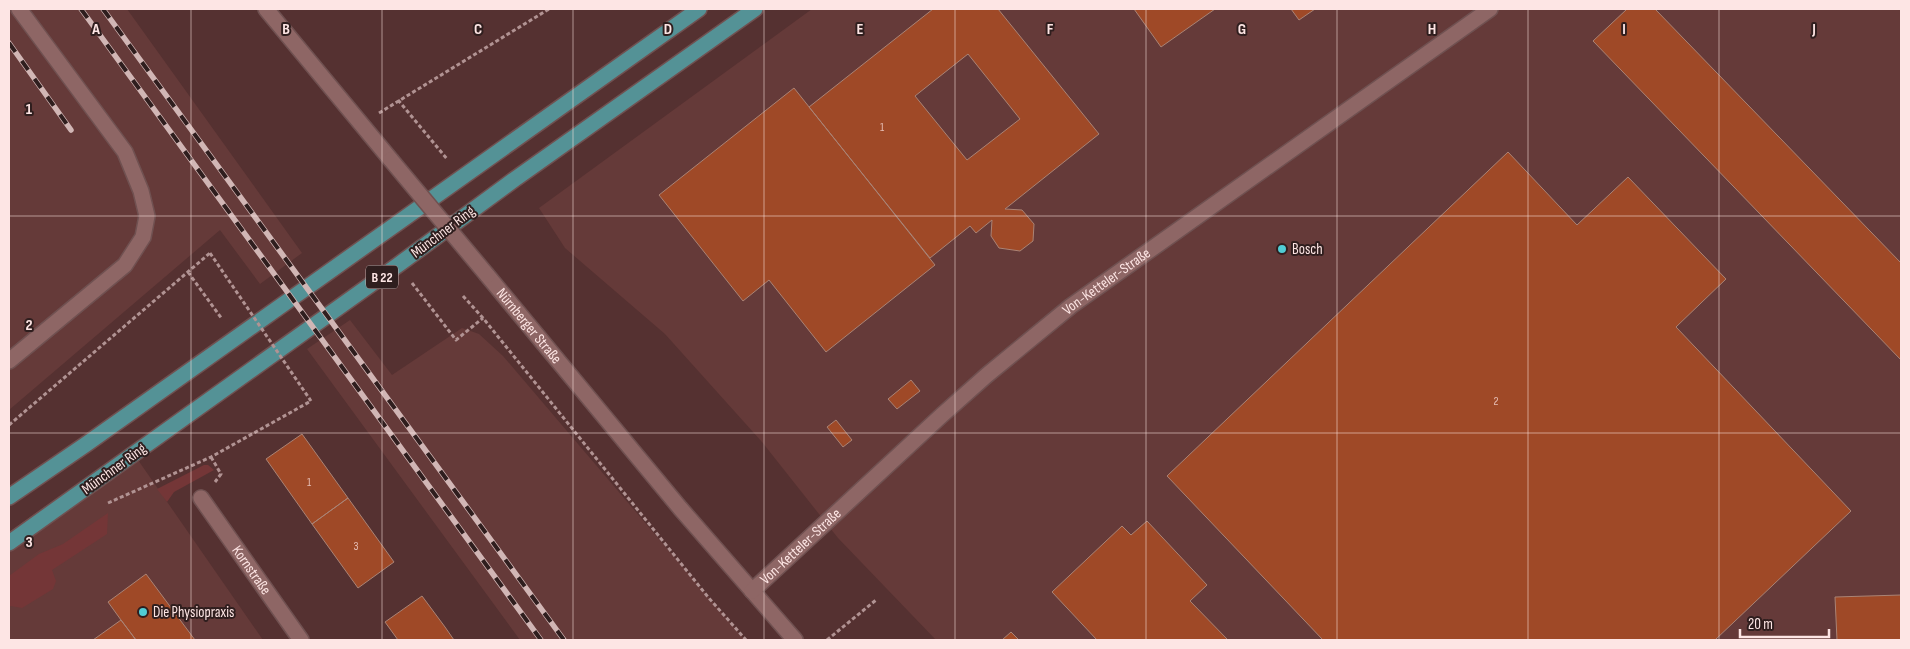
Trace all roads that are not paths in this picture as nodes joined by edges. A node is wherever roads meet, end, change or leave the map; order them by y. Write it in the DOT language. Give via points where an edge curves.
graph roads {
  1 [pos="19,9"];
  2 [pos="266,9"];
  3 [pos="699,9"];
  4 [pos="755,9"];
  5 [pos="1490,9"];
  6 [pos="9,361"];
  7 [pos="9,496"];
  8 [pos="201,498"];
  9 [pos="9,543"];
  10 [pos="752,591"];
  11 [pos="301,640"];
  12 [pos="795,640"];
  1 -- 6 [label="street" via="125,152 141,190 147,216 143,237 125,265"];
  2 -- 10 [label="street, Nürnberger Straße, bridge"];
  3 -- 7 [label="main road, B 22"];
  4 -- 9 [label="main road, Münchner Ring / B 22"];
  5 -- 10 [label="street, Von-Ketteler-Straße" via="1071,306 948,409"];
  8 -- 11 [label="street, Kornstraße"];
  10 -- 12 [label="street, Nürnberger Straße"];
}
